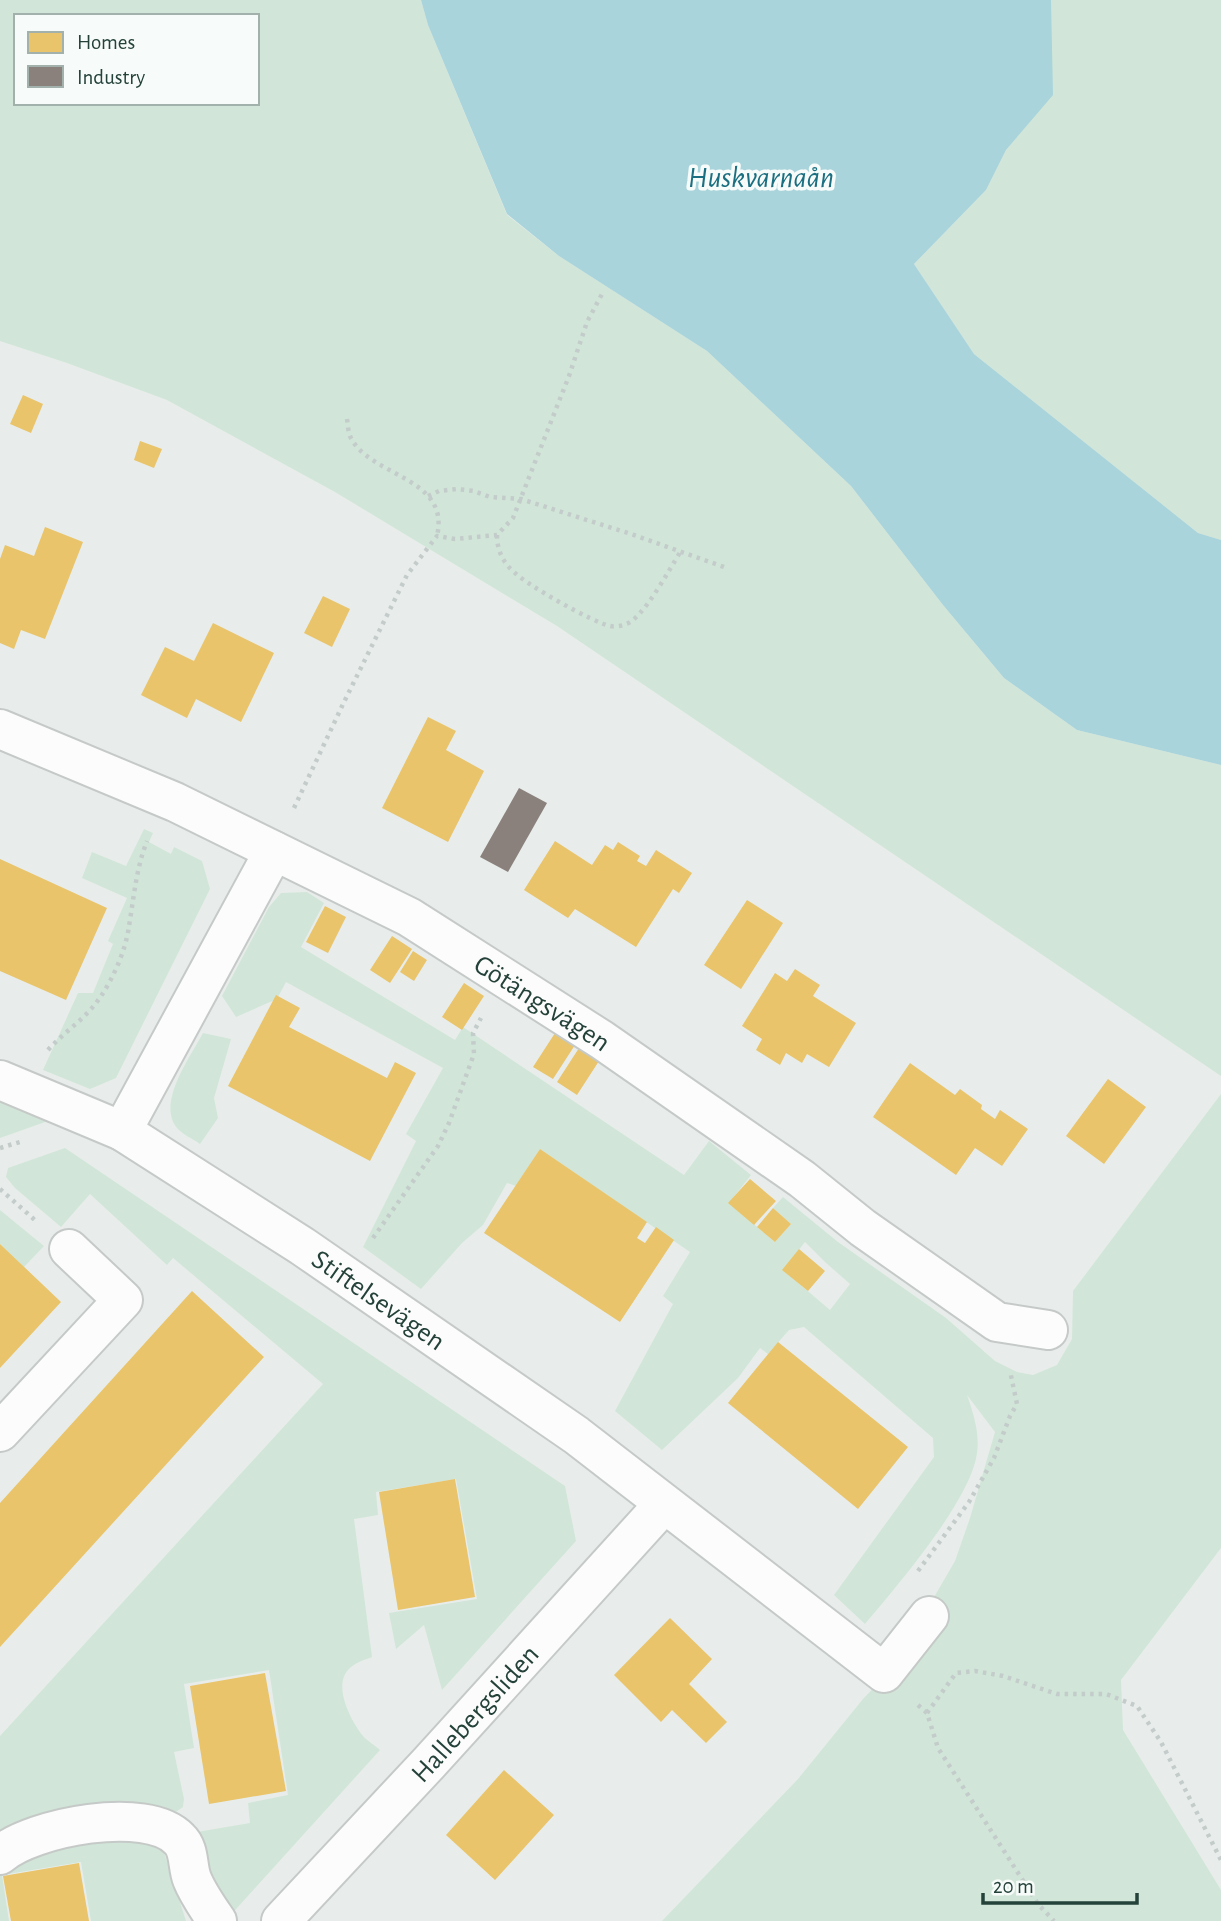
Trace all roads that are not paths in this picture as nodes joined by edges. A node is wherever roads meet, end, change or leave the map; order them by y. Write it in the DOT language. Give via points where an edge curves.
graph roads {
  1 [pos="0,729"];
  2 [pos="274,850"];
  3 [pos="13,1085"];
  4 [pos="122,1131"];
  5 [pos="69,1249"];
  6 [pos="1048,1330"];
  7 [pos="0,1432"];
  8 [pos="664,1504"];
  9 [pos="929,1616"];
  10 [pos="0,1854"];
  11 [pos="217,1921"];
  12 [pos="281,1921"];
  1 -- 2 [label="street, Götängsvägen"];
  2 -- 4 [label="street"];
  2 -- 6 [label="street, Götängsvägen" via="409,917 602,1040 997,1322"];
  3 -- 4 [label="street, Stiftelsevägen"];
  4 -- 8 [label="street, Stiftelsevägen" via="350,1279 576,1436"];
  5 -- 7 [label="street" via="123,1300"];
  8 -- 9 [label="street, Stiftelsevägen" via="884,1673"];
  8 -- 12 [label="street, Hallebergsliden"];
  10 -- 11 [label="street" via="29,1838 83,1824 139,1824 170,1831 184,1844 194,1884"];
}
